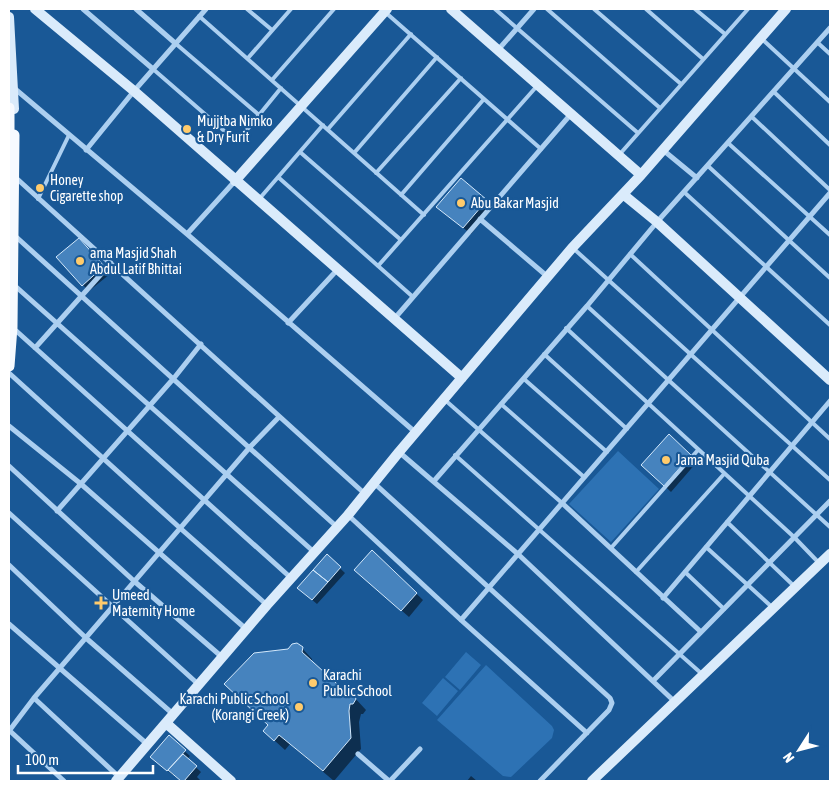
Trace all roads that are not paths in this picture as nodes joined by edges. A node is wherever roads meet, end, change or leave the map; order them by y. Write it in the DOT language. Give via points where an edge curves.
graph roads {
  1 [pos="35,9"];
  2 [pos="83,9"];
  3 [pos="136,9"];
  4 [pos="206,9"];
  5 [pos="291,9"];
  6 [pos="334,9"];
  7 [pos="451,9"];
  8 [pos="495,9"];
  9 [pos="534,9"];
  10 [pos="546,9"];
  11 [pos="594,9"];
  12 [pos="646,9"];
  13 [pos="695,9"];
  14 [pos="786,9"];
  15 [pos="250,10"];
  16 [pos="385,10"];
  17 [pos="745,10"];
  18 [pos="199,16"];
  19 [pos="9,17"];
  20 [pos="517,28"];
  21 [pos="830,28"];
  22 [pos="272,30"];
  23 [pos="411,34"];
  24 [pos="725,34"];
  25 [pos="761,38"];
  26 [pos="176,43"];
  27 [pos="818,43"];
  28 [pos="498,50"];
  29 [pos="830,54"];
  30 [pos="437,57"];
  31 [pos="248,58"];
  32 [pos="704,59"];
  33 [pos="154,68"];
  34 [pos="794,69"];
  35 [pos="461,78"];
  36 [pos="272,80"];
  37 [pos="681,84"];
  38 [pos="10,85"];
  39 [pos="538,85"];
  40 [pos="281,88"];
  41 [pos="134,91"];
  42 [pos="774,92"];
  43 [pos="484,99"];
  44 [pos="830,102"];
  45 [pos="302,106"];
  46 [pos="10,108"];
  47 [pos="660,108"];
  48 [pos="571,114"];
  49 [pos="258,115"];
  50 [pos="752,117"];
  51 [pos="508,120"];
  52 [pos="323,125"];
  53 [pos="328,129"];
  54 [pos="11,133"];
  55 [pos="638,133"];
  56 [pos="69,135"];
  57 [pos="728,143"];
  58 [pos="830,145"];
  59 [pos="9,148"];
  60 [pos="541,149"];
  61 [pos="86,150"];
  62 [pos="664,150"];
  63 [pos="300,152"];
  64 [pos="354,153"];
  65 [pos="618,155"];
  66 [pos="708,166"];
  67 [pos="376,173"];
  68 [pos="12,174"];
  69 [pos="642,175"];
  70 [pos="278,177"];
  71 [pos="696,178"];
  72 [pos="235,181"];
  73 [pos="830,190"];
  74 [pos="684,192"];
  75 [pos="830,194"];
  76 [pos="401,195"];
  77 [pos="624,195"];
  78 [pos="38,199"];
  79 [pos="258,200"];
  80 [pos="424,215"];
  81 [pos="810,216"];
  82 [pos="480,220"];
  83 [pos="657,222"];
  84 [pos="187,234"];
  85 [pos="14,235"];
  86 [pos="830,235"];
  87 [pos="401,240"];
  88 [pos="789,241"];
  89 [pos="572,248"];
  90 [pos="630,254"];
  91 [pos="111,263"];
  92 [pos="378,266"];
  93 [pos="767,267"];
  94 [pos="338,269"];
  95 [pos="548,277"];
  96 [pos="830,278"];
  97 [pos="609,280"];
  98 [pos="13,283"];
  99 [pos="82,295"];
  100 [pos="412,297"];
  101 [pos="740,298"];
  102 [pos="587,306"];
  103 [pos="394,318"];
  104 [pos="56,323"];
  105 [pos="288,323"];
  106 [pos="830,324"];
  107 [pos="12,327"];
  108 [pos="566,328"];
  109 [pos="712,331"];
  110 [pos="201,344"];
  111 [pos="35,348"];
  112 [pos="544,354"];
  113 [pos="691,355"];
  114 [pos="9,366"];
  115 [pos="9,373"];
  116 [pos="174,378"];
  117 [pos="462,378"];
  118 [pos="524,379"];
  119 [pos="669,380"];
  120 [pos="830,380"];
  121 [pos="444,400"];
  122 [pos="830,401"];
  123 [pos="501,404"];
  124 [pos="648,404"];
  125 [pos="149,406"];
  126 [pos="279,417"];
  127 [pos="812,422"];
  128 [pos="9,426"];
  129 [pos="627,429"];
  130 [pos="478,430"];
  131 [pos="127,431"];
  132 [pos="416,433"];
  133 [pos="830,439"];
  134 [pos="792,446"];
  135 [pos="250,447"];
  136 [pos="698,450"];
  137 [pos="399,452"];
  138 [pos="606,452"];
  139 [pos="455,456"];
  140 [pos="103,459"];
  141 [pos="9,466"];
  142 [pos="770,472"];
  143 [pos="724,474"];
  144 [pos="226,475"];
  145 [pos="584,477"];
  146 [pos="830,480"];
  147 [pos="434,481"];
  148 [pos="374,483"];
  149 [pos="81,484"];
  150 [pos="364,494"];
  151 [pos="749,496"];
  152 [pos="204,500"];
  153 [pos="830,501"];
  154 [pos="562,503"];
  155 [pos="57,511"];
  156 [pos="9,513"];
  157 [pos="816,514"];
  158 [pos="348,515"];
  159 [pos="726,522"];
  160 [pos="338,527"];
  161 [pos="830,527"];
  162 [pos="180,528"];
  163 [pos="539,530"];
  164 [pos="794,537"];
  165 [pos="706,547"];
  166 [pos="611,548"];
  167 [pos="158,553"];
  168 [pos="314,553"];
  169 [pos="830,554"];
  170 [pos="518,555"];
  171 [pos="769,563"];
  172 [pos="9,564"];
  173 [pos="820,564"];
  174 [pos="636,572"];
  175 [pos="685,572"];
  176 [pos="291,578"];
  177 [pos="134,581"];
  178 [pos="747,585"];
  179 [pos="490,587"];
  180 [pos="796,588"];
  181 [pos="663,598"];
  182 [pos="267,605"];
  183 [pos="112,607"];
  184 [pos="724,609"];
  185 [pos="774,610"];
  186 [pos="461,620"];
  187 [pos="9,624"];
  188 [pos="246,630"];
  189 [pos="701,632"];
  190 [pos="86,638"];
  191 [pos="679,654"];
  192 [pos="222,657"];
  193 [pos="61,668"];
  194 [pos="704,676"];
  195 [pos="653,681"];
  196 [pos="199,685"];
  197 [pos="34,698"];
  198 [pos="676,703"];
  199 [pos="173,714"];
  200 [pos="166,723"];
  201 [pos="9,731"];
  202 [pos="587,733"];
  203 [pos="148,744"];
  204 [pos="420,749"];
  205 [pos="358,754"];
  206 [pos="117,779"];
  207 [pos="64,781"];
  208 [pos="231,781"];
  209 [pos="389,781"];
  210 [pos="540,781"];
  211 [pos="592,781"];
  1 -- 41 [label="street"];
  2 -- 33 [label="street"];
  3 -- 26 [label="street"];
  4 -- 18 [label="street"];
  5 -- 22 [label="lane"];
  6 -- 36 [label="lane"];
  7 -- 28 [label="street"];
  8 -- 20 [label="lane"];
  9 -- 20 [label="street"];
  10 -- 47 [label="lane"];
  11 -- 37 [label="lane"];
  12 -- 32 [label="lane"];
  13 -- 24 [label="lane"];
  14 -- 25 [label="street"];
  15 -- 22 [label="lane"];
  16 -- 23 [label="lane"];
  16 -- 45 [label="street"];
  17 -- 24 [label="lane"];
  18 -- 26 [label="street"];
  18 -- 31 [label="lane"];
  19 -- 38 [label="street"];
  20 -- 28 [label="street"];
  20 -- 55 [label="lane"];
  21 -- 27 [label="street"];
  22 -- 31 [label="lane"];
  23 -- 30 [label="lane"];
  23 -- 53 [label="lane"];
  24 -- 32 [label="lane"];
  25 -- 34 [label="lane"];
  25 -- 62 [label="street"];
  26 -- 33 [label="street"];
  26 -- 49 [label="lane"];
  27 -- 29 [label="lane"];
  27 -- 34 [label="street"];
  28 -- 39 [label="street"];
  30 -- 35 [label="lane"];
  30 -- 64 [label="lane"];
  31 -- 36 [label="lane"];
  32 -- 37 [label="lane"];
  33 -- 41 [label="street"];
  33 -- 49 [label="lane" via="237,142"];
  34 -- 42 [label="street"];
  34 -- 44 [label="lane"];
  35 -- 43 [label="lane"];
  35 -- 67 [label="lane"];
  36 -- 40 [label="lane"];
  37 -- 47 [label="lane"];
  38 -- 46 [label="street"];
  38 -- 56 [label="street"];
  39 -- 48 [label="street"];
  39 -- 51 [label="lane"];
  40 -- 45 [label="lane"];
  40 -- 49 [label="lane"];
  41 -- 61 [label="street"];
  41 -- 72 [label="street"];
  42 -- 50 [label="street"];
  42 -- 58 [label="lane"];
  43 -- 51 [label="lane"];
  43 -- 76 [label="lane"];
  45 -- 52 [label="lane"];
  45 -- 72 [label="street"];
  46 -- 54 [label="main road"];
  46 -- 59 [label="main road, bridge"];
  47 -- 55 [label="lane"];
  48 -- 60 [label="street"];
  48 -- 65 [label="street"];
  50 -- 57 [label="street"];
  50 -- 73 [label="lane"];
  51 -- 60 [label="lane"];
  51 -- 80 [label="lane"];
  52 -- 53 [label="lane"];
  52 -- 63 [label="lane"];
  53 -- 64 [label="lane"];
  54 -- 68 [label="main road"];
  55 -- 65 [label="lane"];
  56 -- 61 [label="street"];
  56 -- 78 [label="lane"];
  57 -- 66 [label="street"];
  57 -- 81 [label="lane"];
  60 -- 82 [label="street"];
  61 -- 84 [label="street"];
  62 -- 69 [label="street"];
  62 -- 71 [label="street"];
  63 -- 70 [label="lane"];
  63 -- 87 [label="lane"];
  64 -- 67 [label="lane"];
  65 -- 69 [label="street"];
  66 -- 71 [label="street"];
  66 -- 88 [label="lane"];
  67 -- 76 [label="lane"];
  68 -- 78 [label="street"];
  68 -- 85 [label="main road"];
  69 -- 77 [label="street"];
  70 -- 79 [label="lane"];
  70 -- 92 [label="lane"];
  71 -- 74 [label="street"];
  72 -- 79 [label="street"];
  72 -- 84 [label="street"];
  74 -- 83 [label="street"];
  74 -- 93 [label="lane"];
  75 -- 81 [label="street"];
  76 -- 80 [label="lane"];
  77 -- 83 [label="street"];
  77 -- 89 [label="street"];
  78 -- 91 [label="street"];
  79 -- 94 [label="street"];
  80 -- 87 [label="lane"];
  81 -- 86 [label="lane"];
  81 -- 88 [label="street"];
  82 -- 95 [label="street"];
  82 -- 100 [label="street"];
  83 -- 90 [label="street"];
  83 -- 101 [label="street"];
  84 -- 105 [label="street"];
  85 -- 98 [label="main road"];
  85 -- 99 [label="street"];
  87 -- 92 [label="lane"];
  88 -- 93 [label="street"];
  88 -- 96 [label="lane"];
  89 -- 95 [label="street"];
  89 -- 97 [label="lane"];
  90 -- 97 [label="street"];
  90 -- 109 [label="lane"];
  91 -- 99 [label="street"];
  91 -- 110 [label="street"];
  92 -- 100 [label="lane"];
  93 -- 101 [label="street"];
  93 -- 106 [label="lane"];
  94 -- 103 [label="street"];
  94 -- 105 [label="street"];
  95 -- 117 [label="street"];
  97 -- 102 [label="street"];
  97 -- 113 [label="lane"];
  98 -- 104 [label="street"];
  98 -- 107 [label="main road"];
  99 -- 104 [label="street"];
  99 -- 116 [label="street"];
  100 -- 103 [label="street"];
  101 -- 109 [label="street"];
  101 -- 120 [label="street"];
  102 -- 108 [label="street"];
  102 -- 119 [label="lane"];
  103 -- 117 [label="street"];
  104 -- 111 [label="street"];
  104 -- 125 [label="street"];
  105 -- 132 [label="street"];
  107 -- 111 [label="street"];
  107 -- 114 [label="main road"];
  108 -- 112 [label="street"];
  108 -- 124 [label="lane"];
  109 -- 113 [label="street"];
  109 -- 127 [label="lane"];
  110 -- 116 [label="street"];
  110 -- 126 [label="street"];
  111 -- 131 [label="street"];
  112 -- 118 [label="street"];
  112 -- 129 [label="lane"];
  113 -- 119 [label="street"];
  113 -- 134 [label="lane"];
  115 -- 140 [label="street"];
  116 -- 125 [label="street"];
  116 -- 135 [label="street"];
  117 -- 121 [label="street"];
  118 -- 123 [label="street"];
  118 -- 138 [label="lane"];
  119 -- 124 [label="street"];
  119 -- 142 [label="lane"];
  121 -- 130 [label="lane"];
  121 -- 132 [label="street"];
  122 -- 127 [label="street"];
  123 -- 130 [label="street"];
  123 -- 145 [label="lane"];
  124 -- 129 [label="street"];
  124 -- 136 [label="lane"];
  125 -- 131 [label="street"];
  125 -- 144 [label="street"];
  126 -- 135 [label="street"];
  126 -- 150 [label="street"];
  127 -- 133 [label="lane"];
  127 -- 134 [label="street"];
  128 -- 149 [label="street"];
  129 -- 138 [label="street"];
  130 -- 139 [label="street"];
  130 -- 154 [label="lane"];
  131 -- 140 [label="street"];
  131 -- 152 [label="street"];
  132 -- 137 [label="street"];
  134 -- 142 [label="street"];
  134 -- 146 [label="lane"];
  135 -- 144 [label="street"];
  135 -- 160 [label="street"];
  136 -- 143 [label="lane"];
  136 -- 166 [label="lane"];
  137 -- 147 [label="street"];
  137 -- 148 [label="street"];
  138 -- 145 [label="street"];
  139 -- 147 [label="street"];
  139 -- 163 [label="lane"];
  140 -- 149 [label="street"];
  140 -- 162 [label="street"];
  141 -- 155 [label="street"];
  142 -- 151 [label="street"];
  142 -- 157 [label="lane"];
  143 -- 151 [label="lane"];
  143 -- 174 [label="lane"];
  144 -- 152 [label="street"];
  144 -- 168 [label="street"];
  145 -- 154 [label="street"];
  147 -- 170 [label="street"];
  148 -- 150 [label="street"];
  148 -- 179 [label="street"];
  149 -- 155 [label="street"];
  149 -- 167 [label="street"];
  150 -- 158 [label="street"];
  151 -- 159 [label="street"];
  151 -- 164 [label="lane"];
  152 -- 162 [label="street"];
  152 -- 176 [label="street"];
  153 -- 157 [label="street"];
  154 -- 163 [label="street"];
  154 -- 166 [label="street"];
  155 -- 177 [label="street"];
  156 -- 183 [label="street"];
  157 -- 161 [label="lane"];
  157 -- 164 [label="street"];
  158 -- 160 [label="street"];
  158 -- 186 [label="street"];
  159 -- 165 [label="street"];
  159 -- 171 [label="lane"];
  160 -- 168 [label="street"];
  162 -- 167 [label="street"];
  162 -- 182 [label="street"];
  163 -- 170 [label="street"];
  163 -- 191 [label="lane"];
  164 -- 171 [label="street"];
  164 -- 173 [label="lane"];
  165 -- 175 [label="street"];
  165 -- 178 [label="lane"];
  166 -- 174 [label="street"];
  167 -- 177 [label="street"];
  167 -- 188 [label="street"];
  168 -- 176 [label="street"];
  169 -- 173 [label="street"];
  170 -- 179 [label="street"];
  170 -- 195 [label="street"];
  171 -- 178 [label="street"];
  171 -- 180 [label="lane"];
  172 -- 190 [label="street"];
  173 -- 180 [label="street"];
  174 -- 181 [label="street"];
  175 -- 181 [label="street"];
  175 -- 184 [label="lane"];
  176 -- 182 [label="street"];
  177 -- 183 [label="street"];
  177 -- 192 [label="street"];
  178 -- 184 [label="street"];
  178 -- 185 [label="lane"];
  179 -- 186 [label="street"];
  179 -- 202 [label="street" via="610,698 609,710"];
  180 -- 185 [label="street"];
  181 -- 189 [label="street"];
  182 -- 188 [label="street"];
  183 -- 190 [label="street"];
  183 -- 196 [label="street"];
  184 -- 189 [label="street"];
  185 -- 194 [label="street"];
  186 -- 202 [label="street"];
  187 -- 193 [label="street"];
  188 -- 192 [label="street"];
  189 -- 191 [label="street"];
  190 -- 193 [label="street"];
  190 -- 199 [label="street"];
  191 -- 194 [label="lane"];
  191 -- 195 [label="street"];
  192 -- 196 [label="street"];
  193 -- 197 [label="street"];
  193 -- 203 [label="street"];
  194 -- 198 [label="street"];
  195 -- 198 [label="street"];
  196 -- 199 [label="street"];
  197 -- 201 [label="street"];
  197 -- 206 [label="street"];
  198 -- 211 [label="street"];
  199 -- 200 [label="street"];
  200 -- 203 [label="street"];
  200 -- 208 [label="street"];
  201 -- 207 [label="street"];
  202 -- 210 [label="street"];
  203 -- 206 [label="street"];
  204 -- 209 [label="street"];
  205 -- 209 [label="street"];
}
